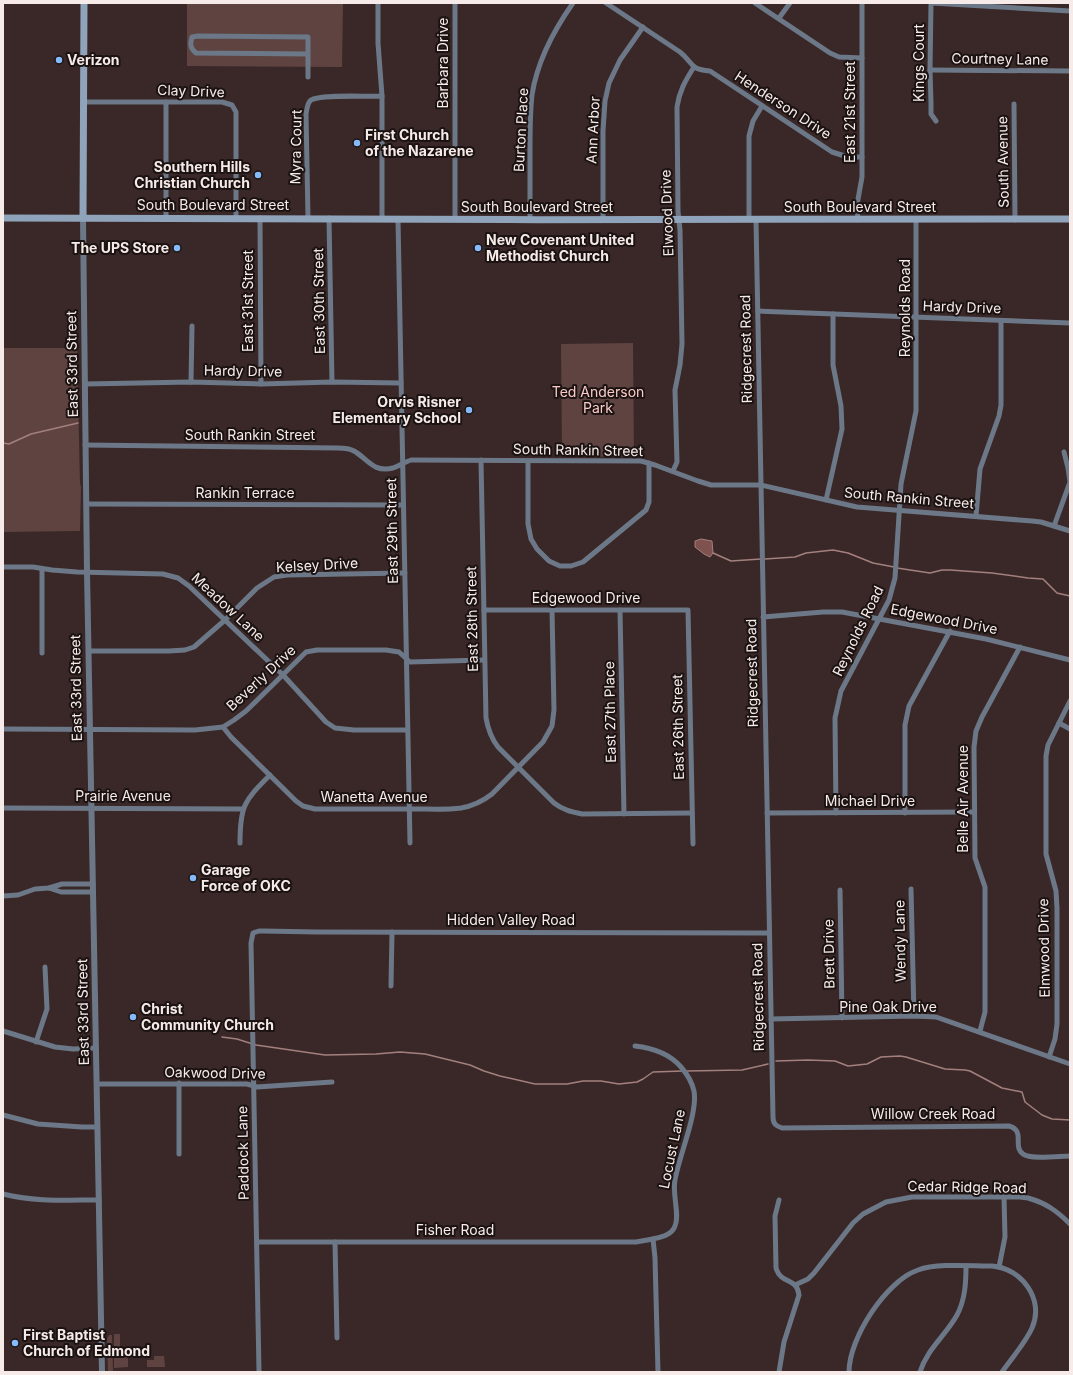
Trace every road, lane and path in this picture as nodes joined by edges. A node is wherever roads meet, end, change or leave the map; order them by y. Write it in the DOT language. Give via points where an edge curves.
graph roads {
  1 [pos="84,3"];
  2 [pos="378,3"];
  3 [pos="455,3"];
  4 [pos="572,3"];
  5 [pos="606,3"];
  6 [pos="755,3"];
  7 [pos="790,3"];
  8 [pos="862,3"];
  9 [pos="931,3"];
  10 [pos="1070,11"];
  11 [pos="779,18"];
  12 [pos="642,27"];
  13 [pos="308,54"];
  14 [pos="862,58"];
  15 [pos="694,68"];
  16 [pos="930,70"];
  17 [pos="1070,71"];
  18 [pos="308,76"];
  19 [pos="382,96"];
  20 [pos="84,102"];
  21 [pos="166,102"];
  22 [pos="1014,104"];
  23 [pos="762,106"];
  24 [pos="936,121"];
  25 [pos="862,157"];
  26 [pos="3,218"];
  27 [pos="83,218"];
  28 [pos="166,218"];
  29 [pos="236,218"];
  30 [pos="260,218"];
  31 [pos="308,218"];
  32 [pos="329,218"];
  33 [pos="382,219"];
  34 [pos="398,219"];
  35 [pos="455,219"];
  36 [pos="530,220"];
  37 [pos="603,220"];
  38 [pos="679,220"];
  39 [pos="752,220"];
  40 [pos="858,220"];
  41 [pos="916,220"];
  42 [pos="1015,220"];
  43 [pos="1070,220"];
  44 [pos="758,311"];
  45 [pos="833,314"];
  46 [pos="916,317"];
  47 [pos="1001,321"];
  48 [pos="1070,323"];
  49 [pos="192,326"];
  50 [pos="191,382"];
  51 [pos="332,382"];
  52 [pos="401,383"];
  53 [pos="85,384"];
  54 [pos="261,384"];
  55 [pos="86,445"];
  56 [pos="1064,452"];
  57 [pos="481,460"];
  58 [pos="528,460"];
  59 [pos="403,463"];
  60 [pos="649,463"];
  61 [pos="673,471"];
  62 [pos="761,485"];
  63 [pos="826,500"];
  64 [pos="86,504"];
  65 [pos="403,505"];
  66 [pos="900,511"];
  67 [pos="976,516"];
  68 [pos="1054,526"];
  69 [pos="1070,531"];
  70 [pos="3,567"];
  71 [pos="42,569"];
  72 [pos="87,572"];
  73 [pos="404,574"];
  74 [pos="484,610"];
  75 [pos="552,610"];
  76 [pos="620,610"];
  77 [pos="688,610"];
  78 [pos="763,618"];
  79 [pos="879,618"];
  80 [pos="225,620"];
  81 [pos="950,631"];
  82 [pos="1020,648"];
  83 [pos="89,651"];
  84 [pos="42,653"];
  85 [pos="406,657"];
  86 [pos="484,660"];
  87 [pos="1070,660"];
  88 [pos="283,675"];
  89 [pos="1070,701"];
  90 [pos="1059,723"];
  91 [pos="223,727"];
  92 [pos="3,729"];
  93 [pos="90,729"];
  94 [pos="1070,729"];
  95 [pos="408,730"];
  96 [pos="518,767"];
  97 [pos="270,775"];
  98 [pos="3,808"];
  99 [pos="92,808"];
  100 [pos="243,809"];
  101 [pos="409,809"];
  102 [pos="974,812"];
  103 [pos="692,813"];
  104 [pos="766,813"];
  105 [pos="836,813"];
  106 [pos="905,813"];
  107 [pos="624,814"];
  108 [pos="240,843"];
  109 [pos="410,843"];
  110 [pos="693,844"];
  111 [pos="65,884"];
  112 [pos="93,884"];
  113 [pos="48,888"];
  114 [pos="911,889"];
  115 [pos="840,890"];
  116 [pos="65,892"];
  117 [pos="93,892"];
  118 [pos="3,896"];
  119 [pos="392,932"];
  120 [pos="253,933"];
  121 [pos="769,933"];
  122 [pos="45,967"];
  123 [pos="391,986"];
  124 [pos="914,1016"];
  125 [pos="842,1018"];
  126 [pos="771,1019"];
  127 [pos="3,1031"];
  128 [pos="980,1032"];
  129 [pos="36,1042"];
  130 [pos="635,1046"];
  131 [pos="96,1048"];
  132 [pos="1049,1057"];
  133 [pos="1070,1064"];
  134 [pos="332,1082"];
  135 [pos="179,1083"];
  136 [pos="97,1084"];
  137 [pos="254,1086"];
  138 [pos="3,1115"];
  139 [pos="775,1125"];
  140 [pos="97,1127"];
  141 [pos="179,1154"];
  142 [pos="1070,1156"];
  143 [pos="3,1194"];
  144 [pos="1004,1197"];
  145 [pos="99,1200"];
  146 [pos="779,1200"];
  147 [pos="1070,1224"];
  148 [pos="653,1240"];
  149 [pos="257,1242"];
  150 [pos="335,1242"];
  151 [pos="966,1266"];
  152 [pos="999,1267"];
  153 [pos="795,1285"];
  154 [pos="337,1338"];
  155 [pos="102,1372"];
  156 [pos="259,1372"];
  157 [pos="658,1372"];
  158 [pos="779,1372"];
  159 [pos="848,1372"];
  160 [pos="920,1372"];
  161 [pos="1002,1372"];
  1 -- 20 [label="main road, East 33rd Street"];
  2 -- 19 [label="street"];
  3 -- 35 [label="street, Barbara Drive"];
  4 -- 36 [label="street, Burton Place" via="544,56 532,94"];
  5 -- 12 [label="street"];
  6 -- 11 [label="street"];
  7 -- 11 [label="street"];
  8 -- 14 [label="street, East 21st Street"];
  9 -- 10 [label="street"];
  9 -- 16 [label="street, Kings Court"];
  11 -- 14 [label="street" via="830,53 839,57"];
  12 -- 15 [label="street" via="680,52"];
  12 -- 37 [label="street, Ann Arbor" via="620,60 605,101"];
  13 -- 13 [label="street" via="308,37 198,36 192,37 190,43 196,53"];
  13 -- 18 [label="street"];
  14 -- 25 [label="street, East 21st Street"];
  15 -- 23 [label="street, Henderson Drive" via="710,72"];
  15 -- 38 [label="street, Elwood Drive" via="684,83 677,107"];
  16 -- 17 [label="street, Courtney Lane"];
  16 -- 24 [label="street, Kings Court" via="931,114"];
  19 -- 31 [label="street, Myra Court" via="324,97 310,100 306,114"];
  19 -- 33 [label="street"];
  20 -- 21 [label="street, Clay Drive"];
  20 -- 27 [label="main road, East 33rd Street"];
  21 -- 28 [label="street"];
  21 -- 29 [label="street, Clay Drive" via="226,103 235,108"];
  22 -- 42 [label="street, South Avenue"];
  23 -- 25 [label="street, Henderson Drive" via="832,152 848,157"];
  23 -- 39 [label="street, Ridgecrest Road" via="752,121 749,136"];
  25 -- 40 [label="street, East 21st Street"];
  26 -- 27 [label="main road, South Boulevard Street"];
  27 -- 28 [label="main road, South Boulevard Street"];
  27 -- 53 [label="street, East 33rd Street"];
  28 -- 29 [label="main road, South Boulevard Street"];
  29 -- 30 [label="main road, South Boulevard Street"];
  30 -- 31 [label="main road, South Boulevard Street"];
  30 -- 54 [label="street, East 31st Street"];
  31 -- 32 [label="main road, South Boulevard Street"];
  32 -- 33 [label="main road, South Boulevard Street"];
  32 -- 51 [label="street, East 30th Street"];
  33 -- 34 [label="main road, South Boulevard Street"];
  34 -- 35 [label="main road, South Boulevard Street"];
  34 -- 52 [label="street, East 29th Street"];
  35 -- 36 [label="main road, South Boulevard Street"];
  36 -- 37 [label="main road, South Boulevard Street"];
  37 -- 38 [label="main road, South Boulevard Street"];
  38 -- 39 [label="main road, South Boulevard Street"];
  38 -- 61 [label="street, Elwood Drive" via="682,344 675,390 677,462"];
  39 -- 40 [label="main road, South Boulevard Street"];
  39 -- 44 [label="street, Ridgecrest Road"];
  40 -- 41 [label="main road, South Boulevard Street"];
  41 -- 42 [label="main road, South Boulevard Street"];
  41 -- 46 [label="street, Reynolds Road"];
  42 -- 43 [label="main road, South Boulevard Street"];
  44 -- 45 [label="street, Hardy Drive"];
  44 -- 62 [label="street, Ridgecrest Road"];
  45 -- 46 [label="street, Hardy Drive"];
  45 -- 63 [label="street" via="833,365 841,406 842,429"];
  46 -- 47 [label="street, Hardy Drive"];
  46 -- 66 [label="street, Reynolds Road" via="916,410 903,474"];
  47 -- 48 [label="street, Hardy Drive"];
  47 -- 67 [label="street" via="1001,405 980,469"];
  49 -- 50 [label="street"];
  50 -- 53 [label="street, Hardy Drive"];
  50 -- 54 [label="street, Hardy Drive"];
  51 -- 52 [label="street, Hardy Drive"];
  51 -- 54 [label="street, Hardy Drive"];
  52 -- 59 [label="street, East 29th Street"];
  53 -- 55 [label="street, East 33rd Street"];
  55 -- 59 [label="street, South Rankin Street" via="338,448 352,449 370,465 380,468 392,468"];
  55 -- 64 [label="street, East 33rd Street"];
  56 -- 68 [label="street" via="1070,482"];
  57 -- 58 [label="street, South Rankin Street"];
  57 -- 59 [label="street, South Rankin Street" via="410,460"];
  57 -- 74 [label="street, East 28th Street"];
  58 -- 60 [label="street, South Rankin Street"];
  58 -- 60 [label="street" via="528,524 531,539 549,561 560,566 583,562 646,510 649,502"];
  59 -- 65 [label="street, East 29th Street"];
  60 -- 61 [label="street, South Rankin Street"];
  61 -- 62 [label="street, South Rankin Street" via="711,485"];
  62 -- 63 [label="street, South Rankin Street"];
  62 -- 78 [label="street, Ridgecrest Road"];
  63 -- 66 [label="street, South Rankin Street" via="858,507"];
  64 -- 65 [label="street, Rankin Terrace"];
  64 -- 72 [label="street, East 33rd Street"];
  65 -- 73 [label="street, East 29th Street"];
  66 -- 67 [label="street, South Rankin Street"];
  66 -- 79 [label="street, Reynolds Road" via="895,578 891,594"];
  67 -- 68 [label="street, South Rankin Street" via="1032,521"];
  68 -- 69 [label="street, South Rankin Street"];
  70 -- 71 [label="street, Meadow Lane"];
  71 -- 72 [label="street, Meadow Lane"];
  71 -- 84 [label="street"];
  72 -- 80 [label="street, Meadow Lane" via="163,574 178,578"];
  72 -- 83 [label="street, East 33rd Street"];
  73 -- 80 [label="street, Kelsey Drive" via="274,577 257,588"];
  73 -- 85 [label="street, East 29th Street"];
  74 -- 75 [label="street, Edgewood Drive"];
  74 -- 86 [label="street, East 28th Street"];
  75 -- 76 [label="street, Edgewood Drive"];
  75 -- 96 [label="street, Wanetta Avenue" via="554,720 543,742"];
  76 -- 77 [label="street, Edgewood Drive"];
  76 -- 107 [label="street, East 27th Place"];
  77 -- 103 [label="street, East 26th Street"];
  78 -- 79 [label="street, Edgewood Drive" via="832,611"];
  78 -- 104 [label="street, Ridgecrest Road"];
  79 -- 81 [label="street, Edgewood Drive"];
  79 -- 105 [label="street, Reynolds Road" via="844,684 837,705"];
  80 -- 83 [label="street, Kelsey Drive" via="194,647 184,650"];
  80 -- 88 [label="street, Meadow Lane"];
  81 -- 82 [label="street, Edgewood Drive"];
  81 -- 106 [label="street" via="909,706 905,725"];
  82 -- 87 [label="street, Edgewood Drive"];
  82 -- 102 [label="street, Belle Air Avenue" via="976,731"];
  83 -- 93 [label="street, East 33rd Street"];
  85 -- 86 [label="street, Beverly Drive" via="410,662"];
  85 -- 88 [label="street, Beverly Drive" via="398,652 386,650 317,650 306,652"];
  85 -- 95 [label="street, East 29th Street"];
  86 -- 96 [label="street, East 28th Street" via="487,727 498,747"];
  88 -- 91 [label="street, Beverly Drive" via="246,710"];
  88 -- 95 [label="street, Meadow Lane" via="326,722 335,728"];
  89 -- 90 [label="street, Elmwood Drive"];
  90 -- 94 [label="street"];
  90 -- 132 [label="street, Elmwood Drive" via="1048,745 1046,756 1046,854 1056,891 1057,908 1057,1024"];
  91 -- 93 [label="street, Beverly Drive" via="196,730"];
  91 -- 97 [label="street, Wanetta Avenue"];
  92 -- 93 [label="street, Beverly Drive"];
  93 -- 99 [label="street, East 33rd Street"];
  95 -- 101 [label="street, East 29th Street"];
  96 -- 101 [label="street, Wanetta Avenue" via="492,794 471,806"];
  96 -- 107 [label="street" via="554,803 564,809 582,814"];
  97 -- 100 [label="street" via="252,793"];
  97 -- 101 [label="street, Wanetta Avenue" via="303,806 316,809"];
  98 -- 99 [label="street, Prairie Avenue"];
  99 -- 100 [label="street, Prairie Avenue"];
  99 -- 112 [label="street, East 33rd Street"];
  100 -- 108 [label="street"];
  101 -- 109 [label="street, East 29th Street"];
  102 -- 106 [label="street, Michael Drive"];
  102 -- 128 [label="street, Belle Air Avenue" via="975,858 985,887 985,1012"];
  103 -- 107 [label="street"];
  103 -- 110 [label="street, East 26th Street"];
  104 -- 105 [label="street, Michael Drive"];
  104 -- 121 [label="street, Ridgecrest Road"];
  105 -- 106 [label="street, Michael Drive"];
  111 -- 112 [label="street"];
  111 -- 113 [label="street"];
  111 -- 116 [label="street"];
  112 -- 117 [label="street, East 33rd Street"];
  113 -- 116 [label="street"];
  113 -- 118 [label="street"];
  114 -- 124 [label="street, Wendy Lane"];
  115 -- 125 [label="street, Brett Drive"];
  116 -- 117 [label="street"];
  117 -- 131 [label="street, East 33rd Street"];
  119 -- 120 [label="street, Hidden Valley Road" via="262,930"];
  119 -- 121 [label="street, Hidden Valley Road"];
  119 -- 123 [label="street"];
  120 -- 137 [label="street, Paddock Lane" via="251,943"];
  121 -- 126 [label="street, Ridgecrest Road"];
  122 -- 129 [label="street" via="47,1009"];
  124 -- 125 [label="street, Pine Oak Drive"];
  124 -- 128 [label="street, Pine Oak Drive" via="944,1019"];
  125 -- 126 [label="street, Pine Oak Drive"];
  126 -- 139 [label="street, Ridgecrest Road"];
  127 -- 129 [label="street"];
  128 -- 132 [label="street, Pine Oak Drive"];
  129 -- 131 [label="street" via="65,1048"];
  130 -- 148 [label="street, Locust Lane" via="648,1047 670,1057 690,1080 694,1095 692,1114 674,1186 675,1227 668,1235"];
  131 -- 136 [label="street, East 33rd Street"];
  132 -- 133 [label="street, Pine Oak Drive"];
  134 -- 137 [label="street, Oakwood Drive"];
  135 -- 136 [label="street, Oakwood Drive"];
  135 -- 137 [label="street, Oakwood Drive"];
  135 -- 141 [label="street"];
  136 -- 140 [label="street, East 33rd Street"];
  137 -- 149 [label="street, Paddock Lane"];
  138 -- 140 [label="street" via="38,1124"];
  139 -- 142 [label="street, Willow Creek Road" via="782,1128 1009,1126 1016,1130 1019,1148 1026,1156"];
  140 -- 145 [label="street, East 33rd Street"];
  143 -- 145 [label="street" via="36,1200"];
  144 -- 147 [label="street, Cedar Ridge Road" via="1020,1197 1041,1202 1053,1208"];
  144 -- 152 [label="street" via="1005,1237"];
  144 -- 153 [label="street, Cedar Ridge Road" via="912,1197 886,1202 863,1214 853,1223 814,1273"];
  145 -- 155 [label="street, East 33rd Street"];
  146 -- 153 [label="street" via="775,1216 776,1268 780,1276"];
  148 -- 150 [label="street, Fisher Road"];
  148 -- 157 [label="street"];
  149 -- 150 [label="street, Fisher Road"];
  149 -- 156 [label="street, Paddock Lane"];
  150 -- 154 [label="street"];
  151 -- 152 [label="street"];
  151 -- 159 [label="street" via="923,1268 898,1281 862,1327 851,1354"];
  151 -- 160 [label="street" via="965,1292 957,1315 931,1350"];
  152 -- 161 [label="street" via="1012,1272 1023,1281 1032,1293 1036,1311 1030,1333"];
  153 -- 158 [label="street" via="799,1295 784,1342"];
}
